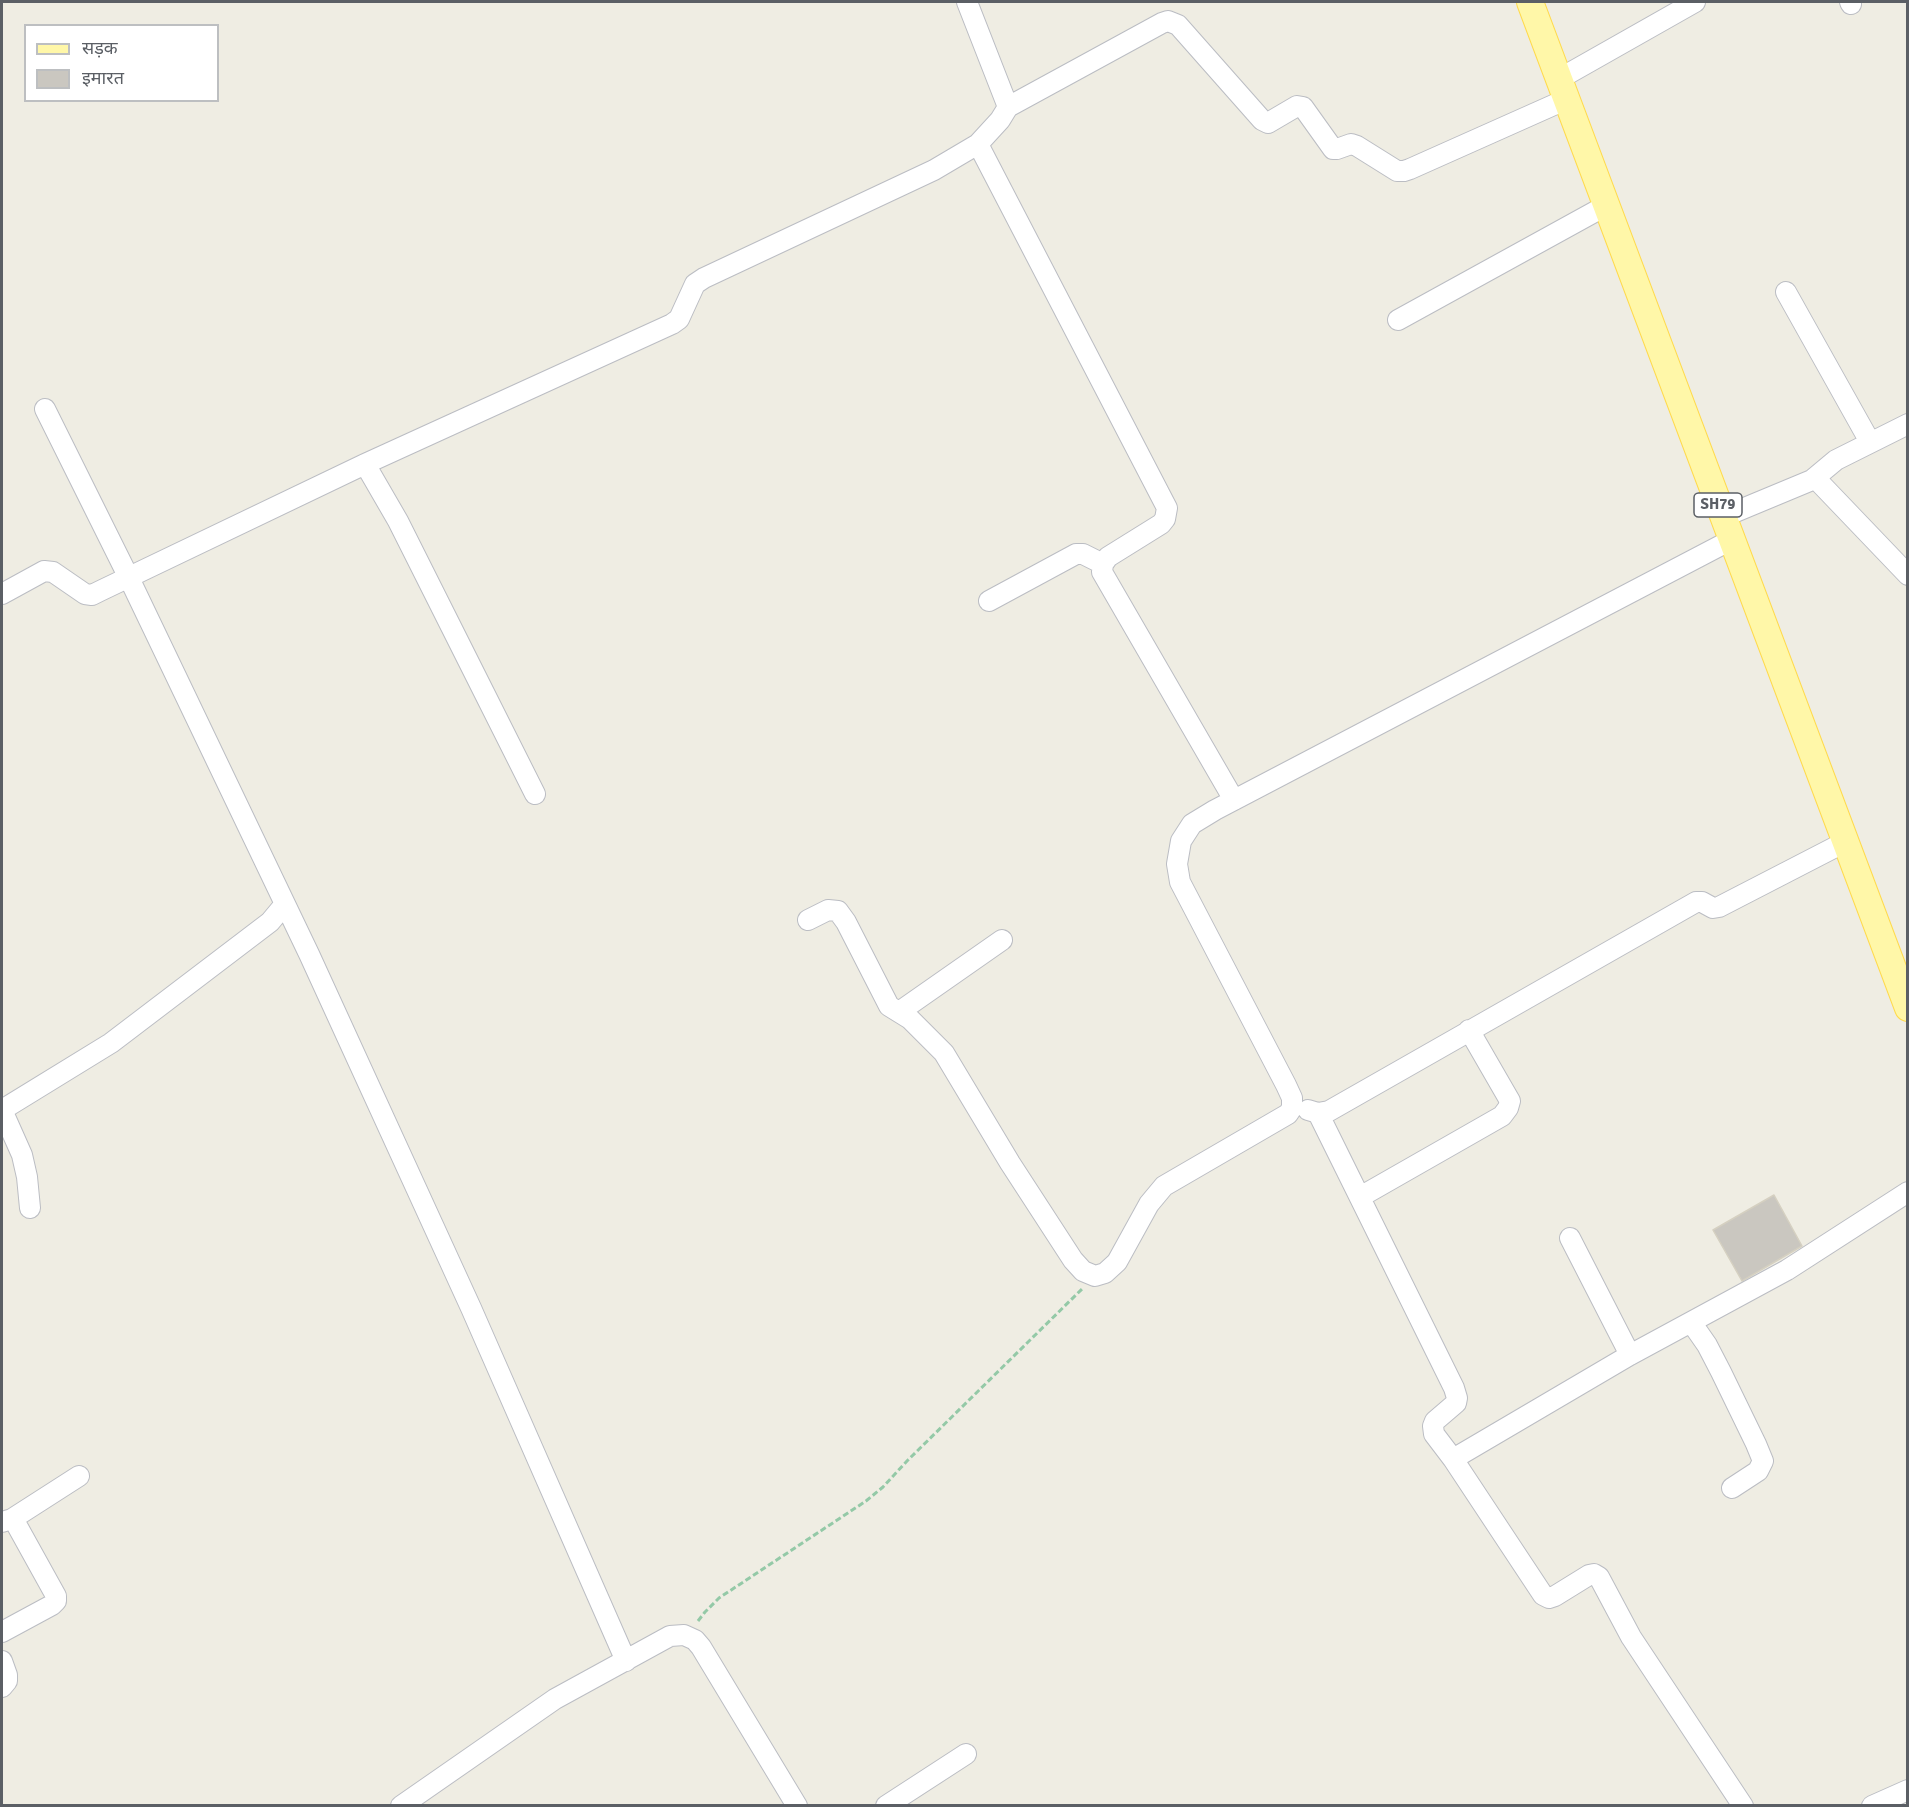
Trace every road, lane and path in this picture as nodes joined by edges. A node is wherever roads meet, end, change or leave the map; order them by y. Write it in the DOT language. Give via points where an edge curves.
graph roads {
  1 [pos="967,2"];
  2 [pos="1530,2"];
  3 [pos="1695,2"];
  4 [pos="1563,89"];
  5 [pos="1008,107"];
  6 [pos="978,144"];
  7 [pos="1606,205"];
  8 [pos="1786,292"];
  9 [pos="1398,320"];
  10 [pos="45,409"];
  11 [pos="1908,424"];
  12 [pos="1870,442"];
  13 [pos="365,464"];
  14 [pos="1812,480"];
  15 [pos="1727,529"];
  16 [pos="1103,564"];
  17 [pos="1908,575"];
  18 [pos="129,578"];
  19 [pos="4,587"];
  20 [pos="989,601"];
  21 [pos="535,794"];
  22 [pos="1234,800"];
  23 [pos="1845,842"];
  24 [pos="285,904"];
  25 [pos="808,920"];
  26 [pos="1002,940"];
  27 [pos="1908,1008"];
  28 [pos="899,1012"];
  29 [pos="1469,1030"];
  30 [pos="1292,1098"];
  31 [pos="2,1110"];
  32 [pos="1318,1113"];
  33 [pos="1908,1192"];
  34 [pos="1360,1197"];
  35 [pos="30,1208"];
  36 [pos="1570,1238"];
  37 [pos="1095,1276"];
  38 [pos="1691,1322"];
  39 [pos="1630,1355"];
  40 [pos="1454,1459"];
  41 [pos="79,1476"];
  42 [pos="1732,1488"];
  43 [pos="7,1520"];
  44 [pos="2,1632"];
  45 [pos="695,1640"];
  46 [pos="2,1661"];
  47 [pos="626,1661"];
  48 [pos="2,1687"];
  49 [pos="966,1754"];
  50 [pos="1908,1790"];
  51 [pos="401,1806"];
  52 [pos="796,1806"];
  53 [pos="886,1806"];
  54 [pos="1743,1806"];
  55 [pos="1872,1806"];
  1 -- 5 [label="street"];
  2 -- 4 [label="main road, SH79"];
  3 -- 4 [label="street"];
  4 -- 5 [label="street" via="1410,169 1397,171 1357,146 1333,149 1303,107 1297,106 1268,123 1262,120 1178,25 1168,21"];
  4 -- 7 [label="main road, SH79"];
  5 -- 6 [label="street"];
  6 -- 13 [label="street" via="934,170 704,278 695,284 679,319 672,324"];
  6 -- 16 [label="street" via="1167,508 1161,524"];
  7 -- 9 [label="street"];
  7 -- 15 [label="main road, SH79"];
  8 -- 12 [label="street"];
  10 -- 18 [label="street"];
  11 -- 12 [label="street"];
  12 -- 14 [label="street" via="1836,460"];
  13 -- 18 [label="street"];
  13 -- 21 [label="street" via="398,521"];
  14 -- 15 [label="street"];
  14 -- 17 [label="street" via="1823,485"];
  15 -- 22 [label="street"];
  15 -- 23 [label="main road, SH79"];
  16 -- 20 [label="street" via="1076,554"];
  16 -- 22 [label="street" via="1105,579"];
  18 -- 19 [label="street" via="92,595 53,572 44,571"];
  18 -- 24 [label="street"];
  22 -- 30 [label="street" via="1192,824 1181,841 1177,864 1180,882"];
  23 -- 27 [label="main road, SH79"];
  23 -- 29 [label="street" via="1719,907 1696,902"];
  24 -- 31 [label="street" via="270,922 111,1042"];
  24 -- 47 [label="street" via="471,1308"];
  25 -- 28 [label="street" via="828,910 838,911 889,1006"];
  26 -- 28 [label="street"];
  28 -- 37 [label="street" via="944,1053 1073,1260 1083,1271"];
  29 -- 32 [label="street" via="1329,1111"];
  29 -- 34 [label="street" via="1510,1101 1509,1108 1502,1116"];
  30 -- 32 [label="street"];
  30 -- 37 [label="street" via="1288,1114 1156,1193 1117,1262"];
  31 -- 35 [label="street" via="22,1155"];
  32 -- 34 [label="street"];
  33 -- 38 [label="street" via="1809,1257"];
  34 -- 40 [label="street" via="1454,1388 1456,1403 1432,1426"];
  36 -- 39 [label="street"];
  37 -- 45 [label="path" via="884,1486 719,1598 697,1623"];
  38 -- 39 [label="street"];
  38 -- 42 [label="street" via="1721,1372 1763,1461 1758,1472"];
  39 -- 40 [label="street"];
  40 -- 54 [label="street" via="1543,1595 1555,1596 1589,1575 1599,1577 1631,1637"];
  41 -- 43 [label="street"];
  43 -- 44 [label="street" via="56,1601"];
  45 -- 47 [label="street" via="684,1635 670,1636"];
  45 -- 52 [label="street"];
  46 -- 48 [label="street" via="7,1676"];
  47 -- 51 [label="street" via="555,1699"];
  49 -- 53 [label="street"];
  50 -- 55 [label="street"];
}
